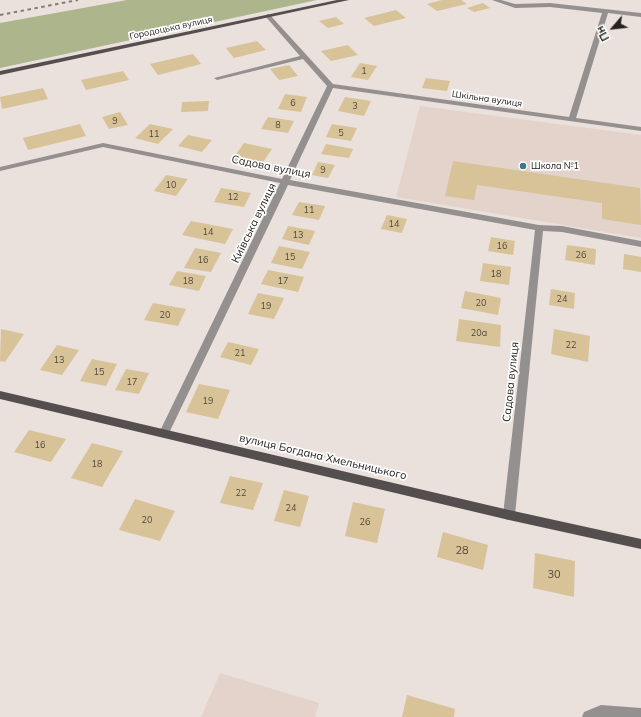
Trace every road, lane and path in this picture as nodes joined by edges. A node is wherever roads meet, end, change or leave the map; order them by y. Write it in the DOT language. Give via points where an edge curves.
graph roads {
  1 [pos="346,0"];
  2 [pos="495,0"];
  3 [pos="605,12"];
  4 [pos="641,15"];
  5 [pos="268,16"];
  6 [pos="305,57"];
  7 [pos="0,73"];
  8 [pos="217,78"];
  9 [pos="331,86"];
  10 [pos="572,120"];
  11 [pos="641,129"];
  12 [pos="0,169"];
  13 [pos="286,182"];
  14 [pos="539,228"];
  15 [pos="641,244"];
  16 [pos="0,395"];
  17 [pos="164,433"];
  18 [pos="509,514"];
  19 [pos="641,544"];
  20 [pos="597,715"];
  21 [pos="641,715"];
  1 -- 5 [label="main road, Городоцька вулиця"];
  2 -- 3 [label="street" via="515,6 550,6"];
  3 -- 4 [label="street"];
  3 -- 10 [label="street"];
  5 -- 6 [label="street"];
  5 -- 7 [label="main road, Городоцька вулиця"];
  6 -- 8 [label="street"];
  6 -- 9 [label="street"];
  9 -- 10 [label="street, Шкільна вулиця"];
  9 -- 13 [label="street, Київська вулиця"];
  10 -- 11 [label="street, Шкільна вулиця"];
  12 -- 13 [label="street, Садова вулиця" via="103,145"];
  13 -- 14 [label="street, Садова вулиця"];
  13 -- 17 [label="street, Київська вулиця"];
  14 -- 15 [label="street, Садова вулиця" via="562,229"];
  14 -- 18 [label="street, Садова вулиця"];
  16 -- 17 [label="main road, вулиця Богдана Хмельницького"];
  17 -- 18 [label="main road, вулиця Богдана Хмельницького"];
  18 -- 19 [label="main road, вулиця Богдана Хмельницького"];
  20 -- 21 [label="street"];
}
